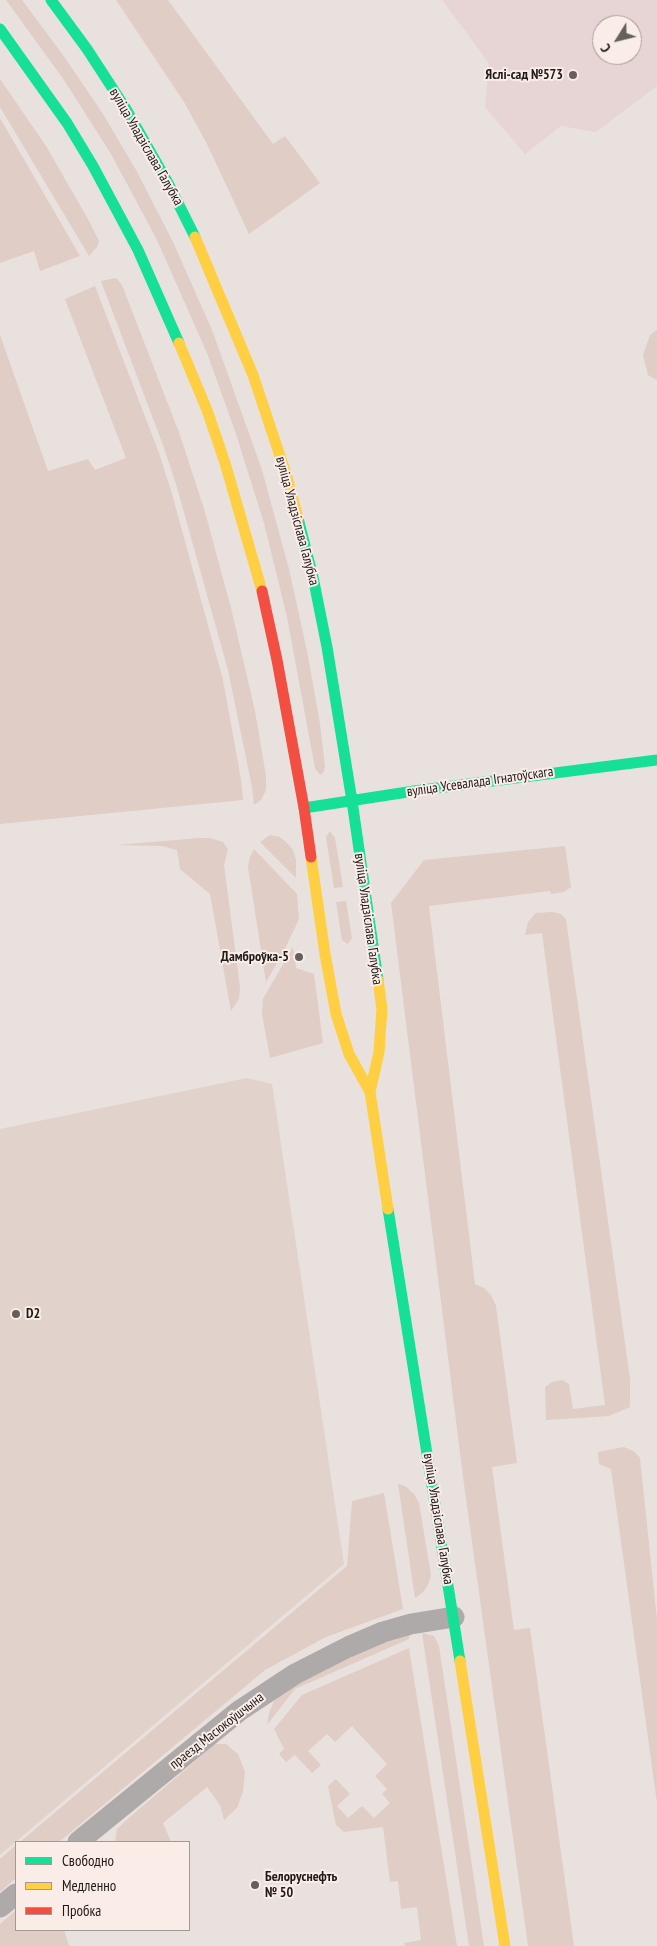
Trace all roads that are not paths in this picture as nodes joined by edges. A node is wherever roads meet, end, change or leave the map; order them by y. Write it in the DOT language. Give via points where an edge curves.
graph roads {
  1 [pos="51,0"];
  2 [pos="0,29"];
  3 [pos="657,760"];
  4 [pos="352,801"];
  5 [pos="304,808"];
  6 [pos="370,1092"];
  7 [pos="454,1617"];
  8 [pos="79,1841"];
  9 [pos="15,1895"];
  10 [pos="0,1907"];
  11 [pos="505,1946"];
  1 -- 4 [label="main road, вуліца Уладзіслава Галубка" via="107,78 168,183 214,279 258,390 287,477 313,577"];
  2 -- 5 [label="main road, вуліца Уладзіслава Галубка" via="67,123 117,209 207,410 226,462 262,592"];
  3 -- 4 [label="main road, вуліца Усевалада Ігнатоўскага"];
  4 -- 5 [label="main road, вуліца Усевалада Ігнатоўскага"];
  4 -- 6 [label="main road, вуліца Уладзіслава Галубка" via="382,1009 379,1052"];
  5 -- 6 [label="main road, вуліца Уладзіслава Галубка" via="336,1014 349,1054"];
  6 -- 7 [label="main road, вуліца Уладзіслава Галубка"];
  7 -- 8 [label="street, праезд Масюкоўшчына" via="383,1632 295,1674 238,1711"];
  7 -- 11 [label="main road, вуліца Уладзіслава Галубка"];
  9 -- 10 [label="street"];
}
